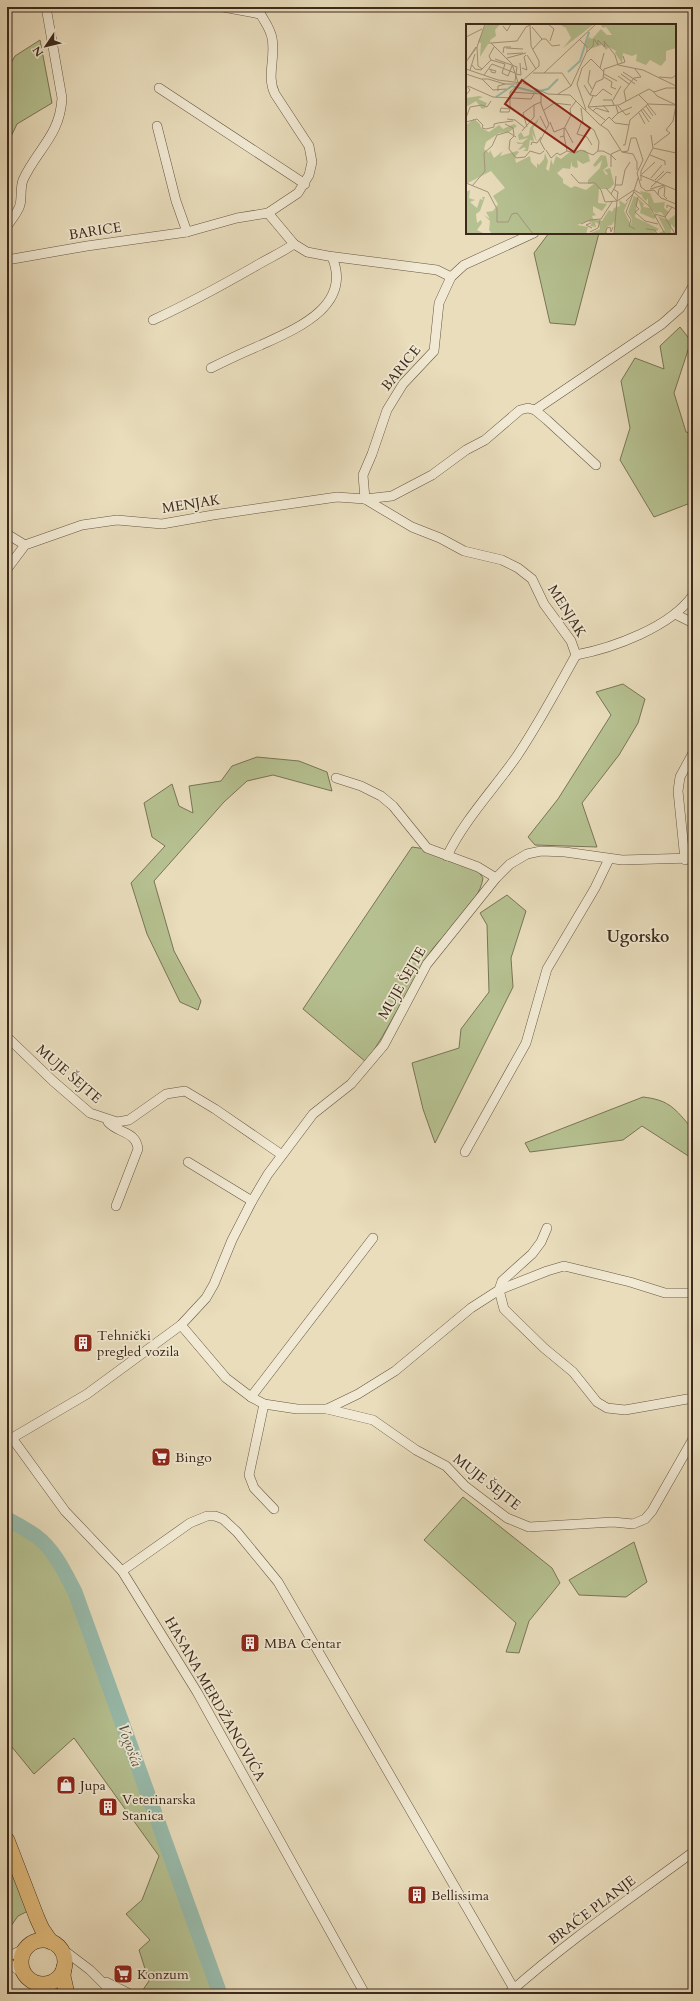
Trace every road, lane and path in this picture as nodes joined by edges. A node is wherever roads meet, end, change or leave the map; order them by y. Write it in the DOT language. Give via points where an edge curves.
graph roads {
  1 [pos="46,7"];
  2 [pos="223,7"];
  3 [pos="259,11"];
  4 [pos="159,88"];
  5 [pos="157,126"];
  6 [pos="305,184"];
  7 [pos="268,213"];
  8 [pos="7,226"];
  9 [pos="187,232"];
  10 [pos="532,234"];
  11 [pos="294,244"];
  12 [pos="332,257"];
  13 [pos="7,260"];
  14 [pos="450,276"];
  15 [pos="693,286"];
  16 [pos="154,320"];
  17 [pos="211,368"];
  18 [pos="535,410"];
  19 [pos="596,465"];
  20 [pos="365,499"];
  21 [pos="7,534"];
  22 [pos="25,545"];
  23 [pos="7,569"];
  24 [pos="693,595"];
  25 [pos="675,614"];
  26 [pos="693,623"];
  27 [pos="576,655"];
  28 [pos="693,753"];
  29 [pos="336,778"];
  30 [pos="447,856"];
  31 [pos="609,859"];
  32 [pos="689,859"];
  33 [pos="496,878"];
  34 [pos="7,1037"];
  35 [pos="106,1120"];
  36 [pos="465,1152"];
  37 [pos="282,1155"];
  38 [pos="188,1162"];
  39 [pos="252,1201"];
  40 [pos="116,1206"];
  41 [pos="547,1228"];
  42 [pos="373,1238"];
  43 [pos="499,1290"];
  44 [pos="693,1293"];
  45 [pos="181,1325"];
  46 [pos="251,1397"];
  47 [pos="693,1398"];
  48 [pos="264,1404"];
  49 [pos="327,1409"];
  50 [pos="693,1439"];
  51 [pos="10,1440"];
  52 [pos="274,1509"];
  53 [pos="122,1571"];
  54 [pos="7,1840"];
  55 [pos="693,1852"];
  56 [pos="37,1918"];
  57 [pos="54,1943"];
  58 [pos="28,1946"];
  59 [pos="7,1956"];
  60 [pos="7,1962"];
  61 [pos="80,1962"];
  62 [pos="64,1965"];
  63 [pos="24,1974"];
  64 [pos="99,1979"];
  65 [pos="41,1984"];
  66 [pos="513,1992"];
  67 [pos="62,1994"];
  68 [pos="67,1994"];
  69 [pos="114,1994"];
  70 [pos="130,1994"];
  71 [pos="365,1994"];
  1 -- 8 [label="street" via="62,98 61,114 54,133 22,182 20,206"];
  2 -- 3 [label="street, BARICE"];
  3 -- 6 [label="street, BARICE" via="268,24 272,40 270,85 309,146 312,162"];
  4 -- 6 [label="street"];
  5 -- 9 [label="street" via="176,201"];
  6 -- 7 [label="street, BARICE"];
  7 -- 9 [label="street, BARICE" via="237,218"];
  7 -- 11 [label="street"];
  9 -- 13 [label="street, BARICE"];
  10 -- 14 [label="street" via="464,265"];
  11 -- 12 [label="street" via="307,252"];
  11 -- 16 [label="street" via="211,292"];
  12 -- 14 [label="street" via="437,270"];
  12 -- 17 [label="street" via="338,270 335,283 324,307 313,318"];
  14 -- 20 [label="street, BARICE" via="439,303 434,351 403,384 387,410 363,475"];
  15 -- 18 [label="street, MENJAK" via="680,308 662,324"];
  18 -- 19 [label="street"];
  18 -- 20 [label="street, MENJAK" via="520,410 485,440 466,450 432,475 392,496"];
  20 -- 22 [label="street, MENJAK" via="337,497 162,524 110,521 82,525"];
  20 -- 27 [label="street, MENJAK" via="412,527 464,551 502,560 518,568 532,579 544,604 571,641"];
  21 -- 22 [label="street"];
  22 -- 23 [label="street"];
  24 -- 25 [label="street, MENJAK"];
  25 -- 26 [label="street"];
  25 -- 27 [label="street, MENJAK" via="634,637 605,649"];
  27 -- 30 [label="street, MENJAK" via="517,756 457,836"];
  28 -- 32 [label="street, MUJE ŠEJTE" via="680,777 678,791"];
  29 -- 30 [label="street" via="381,796 393,806 427,848"];
  30 -- 33 [label="street" via="478,867"];
  31 -- 32 [label="street, MUJE ŠEJTE"];
  31 -- 33 [label="street, MUJE ŠEJTE" via="541,851 527,854 510,864"];
  31 -- 36 [label="street" via="595,888 547,969 526,1043"];
  33 -- 37 [label="street, MUJE ŠEJTE" via="427,964 379,1051 351,1084 313,1114"];
  34 -- 35 [label="street, MUJE ŠEJTE" via="74,1101 90,1113"];
  35 -- 37 [label="street, MUJE ŠEJTE" via="129,1120 166,1094 185,1091"];
  35 -- 40 [label="street" via="113,1127 132,1135 137,1141 138,1149"];
  37 -- 39 [label="street, MUJE ŠEJTE"];
  38 -- 39 [label="street"];
  39 -- 45 [label="street, MUJE ŠEJTE" via="206,1298"];
  41 -- 43 [label="street, MUJE ŠEJTE" via="537,1248 502,1281"];
  42 -- 46 [label="street"];
  43 -- 44 [label="street, MUJE ŠEJTE" via="547,1270 564,1266 665,1293"];
  43 -- 47 [label="street" via="504,1309 510,1316 569,1369 597,1402 607,1408 625,1410"];
  43 -- 49 [label="street, MUJE ŠEJTE" via="472,1308 395,1371 358,1394"];
  45 -- 46 [label="street, MUJE ŠEJTE" via="226,1378"];
  45 -- 51 [label="street, MUJE ŠEJTE" via="87,1394"];
  46 -- 48 [label="street, MUJE ŠEJTE"];
  48 -- 49 [label="street, MUJE ŠEJTE" via="297,1409"];
  48 -- 52 [label="street" via="249,1475 254,1488"];
  49 -- 50 [label="street, MUJE ŠEJTE" via="373,1420 416,1450 446,1466 465,1486 507,1518 529,1527 613,1522 633,1524 645,1519"];
  51 -- 53 [label="street, HASANA MERDŽANOVIĆA" via="65,1511"];
  53 -- 66 [label="street" via="198,1518 215,1516 223,1519 237,1532 278,1582"];
  53 -- 71 [label="street, HASANA MERDŽANOVIĆA" via="197,1692"];
  54 -- 56 [label="main road"];
  55 -- 66 [label="street, BRAĆE PLANJE" via="594,1925"];
  56 -- 57 [label="main road" via="42,1929"];
  56 -- 58 [label="main road" via="35,1937"];
  57 -- 58 [label="main road" via="38,1940"];
  57 -- 61 [label="street"];
  57 -- 62 [label="main road" via="64,1957"];
  58 -- 59 [label="street"];
  58 -- 63 [label="main road" via="21,1962"];
  60 -- 63 [label="street"];
  61 -- 62 [label="street"];
  61 -- 64 [label="street"];
  62 -- 65 [label="main road" via="56,1979"];
  62 -- 68 [label="main road" via="63,1976"];
  63 -- 65 [label="main road"];
  64 -- 69 [label="street"];
  64 -- 70 [label="street"];
  65 -- 67 [label="main road"];
}
